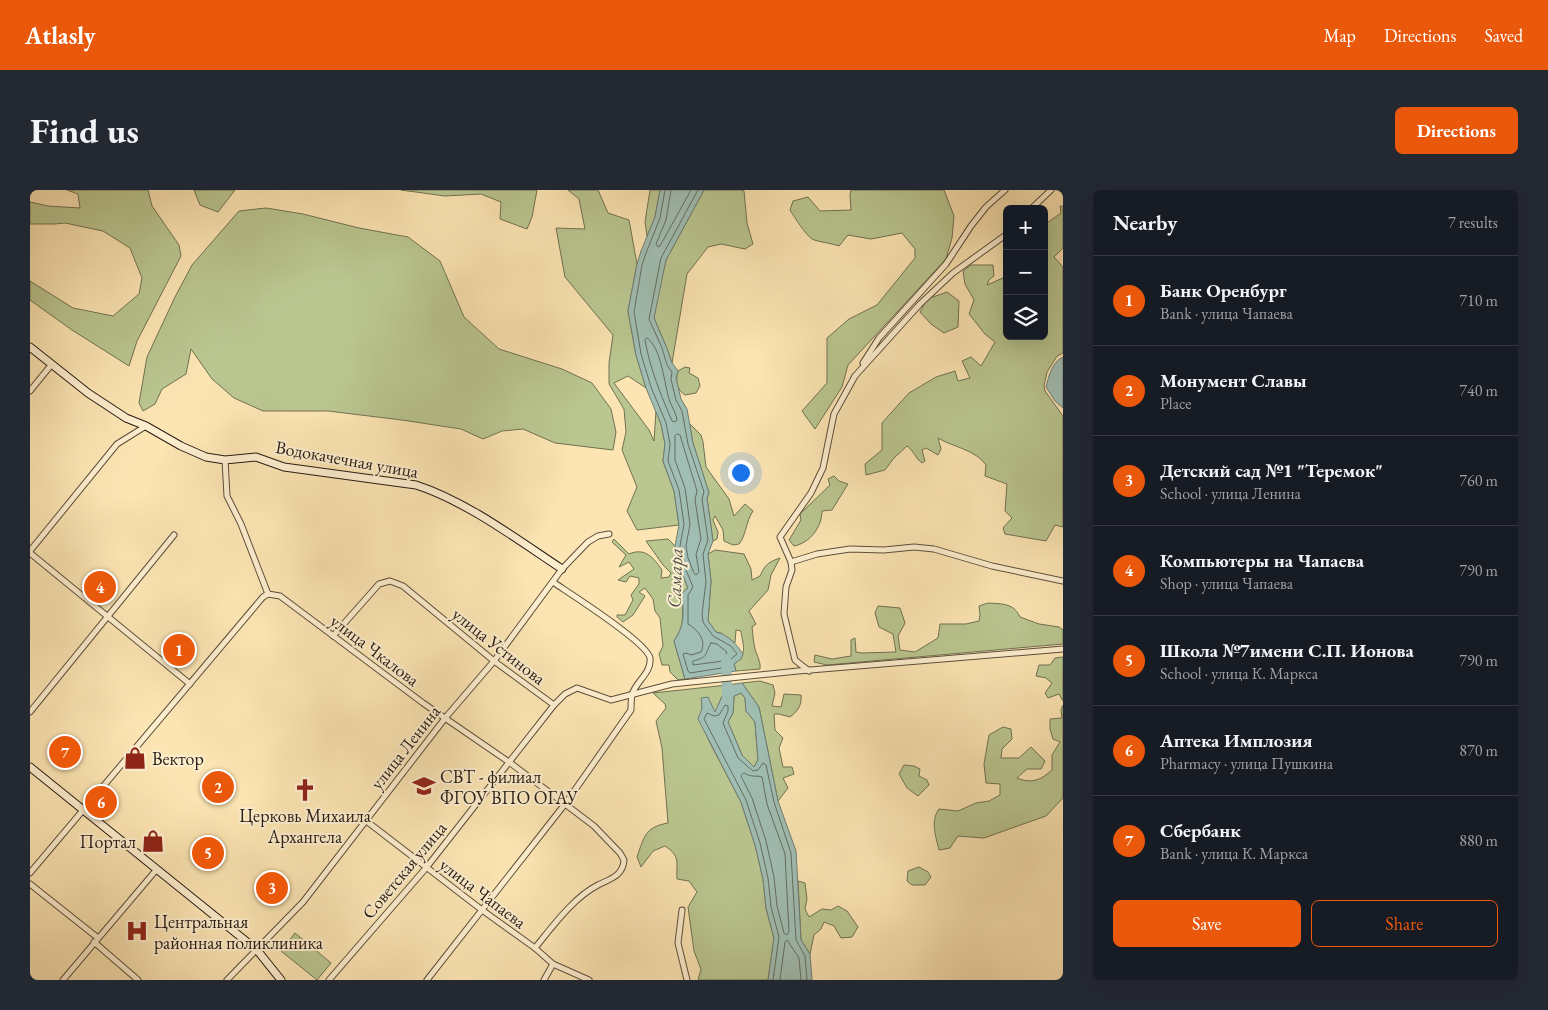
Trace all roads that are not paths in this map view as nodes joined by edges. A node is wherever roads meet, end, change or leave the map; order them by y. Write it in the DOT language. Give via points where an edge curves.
graph roads {
  1 [pos="1005,190"];
  2 [pos="1051,190"];
  3 [pos="1035,205"];
  4 [pos="1003,237"];
  5 [pos="30,347"];
  6 [pos="52,364"];
  7 [pos="855,376"];
  8 [pos="30,391"];
  9 [pos="146,426"];
  10 [pos="225,460"];
  11 [pos="609,534"];
  12 [pos="174,535"];
  13 [pos="30,552"];
  14 [pos="791,562"];
  15 [pos="562,569"];
  16 [pos="1063,581"];
  17 [pos="553,582"];
  18 [pos="268,594"];
  19 [pos="107,616"];
  20 [pos="333,636"];
  21 [pos="1063,649"];
  22 [pos="494,661"];
  23 [pos="809,672"];
  24 [pos="190,684"];
  25 [pos="632,694"];
  26 [pos="554,705"];
  27 [pos="30,712"];
  28 [pos="446,717"];
  29 [pos="509,762"];
  30 [pos="30,767"];
  31 [pos="566,804"];
  32 [pos="83,810"];
  33 [pos="365,820"];
  34 [pos="426,868"];
  35 [pos="157,869"];
  36 [pos="30,873"];
  37 [pos="30,884"];
  38 [pos="482,910"];
  39 [pos="682,910"];
  40 [pos="96,940"];
  41 [pos="535,948"];
  42 [pos="257,950"];
  43 [pos="553,964"];
  44 [pos="62,980"];
  45 [pos="138,980"];
  46 [pos="227,980"];
  47 [pos="281,980"];
  48 [pos="329,980"];
  49 [pos="426,980"];
  50 [pos="544,980"];
  51 [pos="589,980"];
  52 [pos="687,980"];
  1 -- 7 [label="street" via="986,207 946,264 879,338"];
  2 -- 3 [label="street"];
  4 -- 7 [label="street" via="953,272"];
  5 -- 6 [label="street, Водокачечная улица"];
  6 -- 8 [label="street"];
  6 -- 9 [label="street, Водокачечная улица" via="126,418"];
  7 -- 14 [label="street" via="834,414 823,468 812,493 780,537"];
  9 -- 10 [label="street, Водокачечная улица" via="180,446 206,457"];
  9 -- 13 [label="street" via="118,444"];
  10 -- 15 [label="street, Водокачечная улица" via="256,456 284,466 424,487 491,522"];
  10 -- 18 [label="street" via="227,496"];
  11 -- 15 [label="street, улица Ленина" via="588,542"];
  12 -- 19 [label="street"];
  13 -- 19 [label="street"];
  14 -- 16 [label="street" via="850,549 914,547"];
  14 -- 23 [label="street" via="784,614 795,660"];
  15 -- 17 [label="street, улица Ленина"];
  17 -- 22 [label="street, улица Ленина"];
  17 -- 25 [label="street" via="622,629 646,650 650,657 649,668"];
  18 -- 20 [label="street, улица Чкалова" via="280,596"];
  18 -- 24 [label="street"];
  19 -- 24 [label="street"];
  19 -- 27 [label="street"];
  20 -- 22 [label="street, улица Устинова" via="378,584 390,581 403,586"];
  20 -- 28 [label="street, улица Чкалова"];
  21 -- 23 [label="street, улица Устинова"];
  22 -- 26 [label="street, улица Устинова"];
  22 -- 28 [label="street, улица Ленина"];
  23 -- 25 [label="street, улица Устинова" via="672,684"];
  24 -- 32 [label="street"];
  25 -- 26 [label="street, улица Устинова" via="611,700 578,688 565,694"];
  25 -- 31 [label="street" via="631,710"];
  26 -- 29 [label="street, Советская улица"];
  28 -- 29 [label="street, улица Чкалова"];
  28 -- 33 [label="street, улица Ленина"];
  29 -- 31 [label="street, улица Чкалова"];
  29 -- 34 [label="street, Советская улица"];
  30 -- 32 [label="street"];
  31 -- 38 [label="street"];
  31 -- 41 [label="street, улица Чкалова" via="594,826 620,853 624,864 611,880 598,884 566,911"];
  32 -- 35 [label="street"];
  32 -- 36 [label="street"];
  33 -- 34 [label="street, улица Чапаева"];
  33 -- 42 [label="street, улица Ленина" via="303,902"];
  34 -- 38 [label="street, улица Чапаева"];
  34 -- 48 [label="street, Советская улица"];
  35 -- 40 [label="street"];
  35 -- 42 [label="street"];
  37 -- 40 [label="street"];
  38 -- 41 [label="street, улица Чапаева"];
  38 -- 49 [label="street"];
  39 -- 52 [label="street" via="678,943"];
  40 -- 44 [label="street"];
  40 -- 45 [label="street"];
  41 -- 43 [label="street, улица Чапаева"];
  42 -- 46 [label="street, улица Ленина"];
  42 -- 47 [label="street"];
  43 -- 50 [label="street"];
  43 -- 51 [label="street, улица Чапаева"];
}
